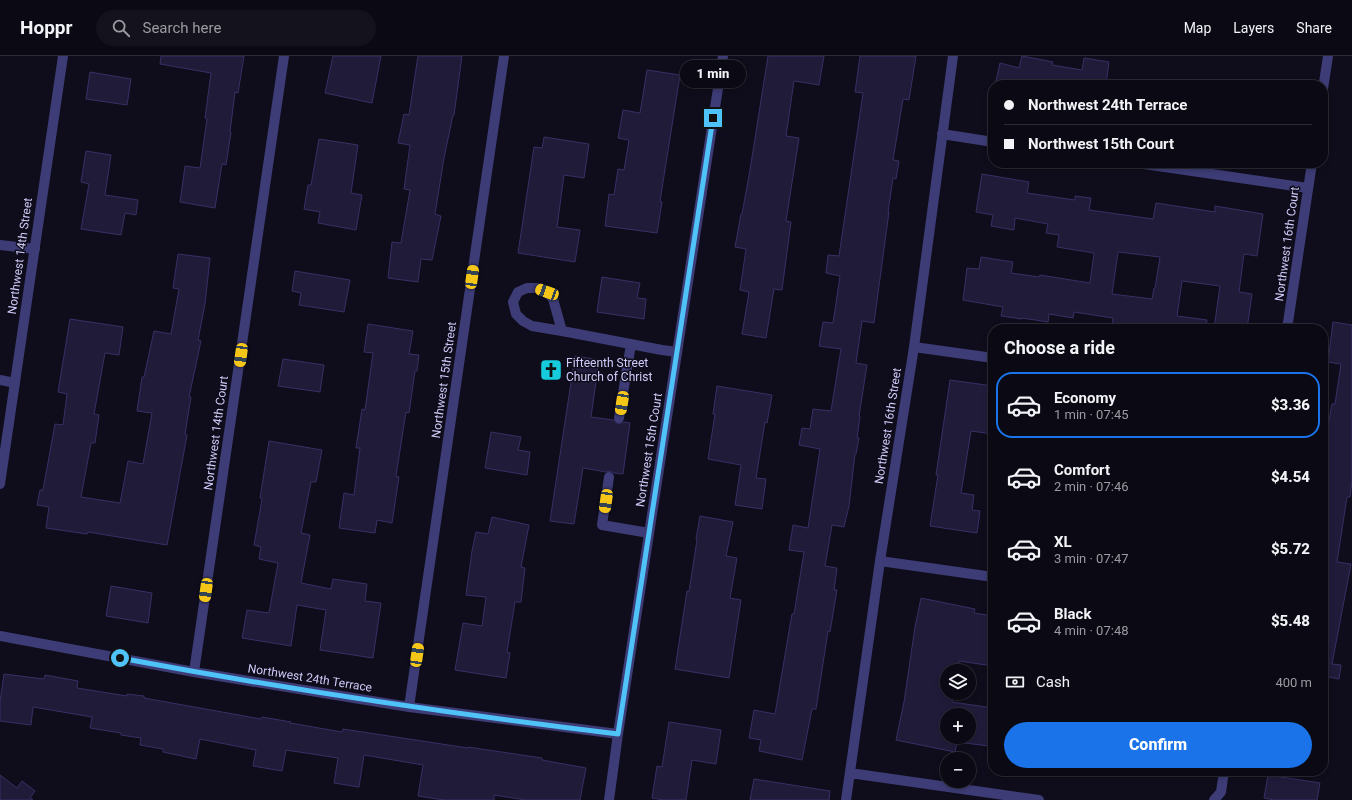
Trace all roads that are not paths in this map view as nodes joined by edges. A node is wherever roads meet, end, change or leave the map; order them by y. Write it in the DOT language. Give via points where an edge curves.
graph roads {
  1 [pos="63,56"];
  2 [pos="284,56"];
  3 [pos="504,56"];
  4 [pos="723,56"];
  5 [pos="953,56"];
  6 [pos="1328,56"];
  7 [pos="1324,80"];
  8 [pos="942,134"];
  9 [pos="988,141"];
  10 [pos="1171,168"];
  11 [pos="1311,168"];
  12 [pos="1308,188"];
  13 [pos="0,245"];
  14 [pos="35,249"];
  15 [pos="1288,324"];
  16 [pos="562,331"];
  17 [pos="631,344"];
  18 [pos="914,346"];
  19 [pos="677,352"];
  20 [pos="988,357"];
  21 [pos="0,380"];
  22 [pos="15,383"];
  23 [pos="619,418"];
  24 [pos="609,477"];
  25 [pos="0,484"];
  26 [pos="649,533"];
  27 [pos="880,561"];
  28 [pos="988,576"];
  29 [pos="0,636"];
  30 [pos="194,672"];
  31 [pos="409,707"];
  32 [pos="618,734"];
  33 [pos="850,773"];
  34 [pos="1223,776"];
  35 [pos="609,800"];
  36 [pos="846,800"];
  37 [pos="1039,800"];
  38 [pos="1214,800"];
  1 -- 14 [label="street, Northwest 14th Street"];
  2 -- 30 [label="street, Northwest 14th Court"];
  3 -- 31 [label="street, Northwest 15th Street"];
  4 -- 19 [label="street, Northwest 15th Court"];
  5 -- 8 [label="street, Northwest 16th Street"];
  6 -- 7 [label="street"];
  8 -- 9 [label="street"];
  8 -- 18 [label="street, Northwest 16th Street"];
  10 -- 12 [label="street"];
  11 -- 12 [label="street, Northwest 16th Court"];
  12 -- 15 [label="street, Northwest 16th Court"];
  13 -- 14 [label="street"];
  14 -- 22 [label="street, Northwest 14th Street"];
  16 -- 16 [label="street" via="532,326 523,321 516,314 514,302 518,292 527,288 539,288 547,292 553,299"];
  16 -- 17 [label="street"];
  17 -- 19 [label="street"];
  17 -- 23 [label="street"];
  18 -- 20 [label="street"];
  18 -- 27 [label="street, Northwest 16th Street"];
  19 -- 26 [label="street, Northwest 15th Court"];
  21 -- 22 [label="street"];
  22 -- 25 [label="street, Northwest 14th Street"];
  24 -- 26 [label="street" via="602,525"];
  26 -- 32 [label="street, Northwest 15th Court"];
  27 -- 28 [label="street"];
  27 -- 33 [label="street, Northwest 16th Street"];
  29 -- 30 [label="street, Northwest 24th Terrace"];
  30 -- 31 [label="street, Northwest 24th Terrace"];
  31 -- 32 [label="street, Northwest 24th Terrace"];
  32 -- 35 [label="street, Northwest 15th Court"];
  33 -- 36 [label="street, Northwest 16th Street"];
  33 -- 37 [label="street"];
  34 -- 38 [label="street" via="1221,792"];
}
